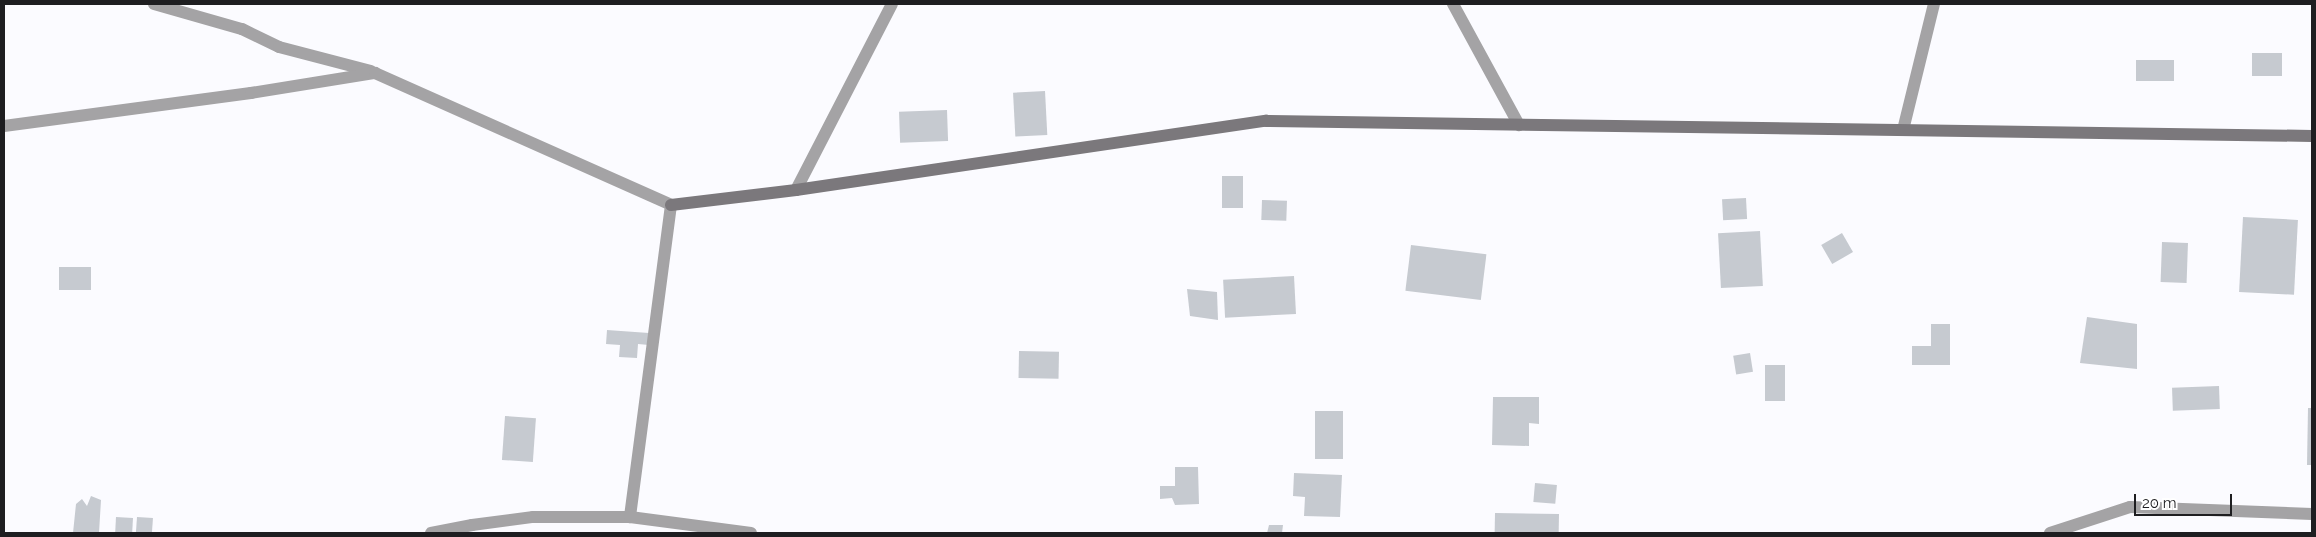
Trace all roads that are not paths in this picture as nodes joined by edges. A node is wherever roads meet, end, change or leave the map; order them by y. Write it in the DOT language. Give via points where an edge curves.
graph roads {
  1 [pos="154,4"];
  2 [pos="892,4"];
  3 [pos="1453,4"];
  4 [pos="1934,4"];
  5 [pos="375,73"];
  6 [pos="1519,125"];
  7 [pos="4,126"];
  8 [pos="1903,130"];
  9 [pos="2312,136"];
  10 [pos="796,190"];
  11 [pos="671,205"];
  12 [pos="2312,514"];
  13 [pos="630,516"];
  14 [pos="431,533"];
  15 [pos="751,533"];
  16 [pos="2050,533"];
  1 -- 5 [label="street" via="242,29 279,47"];
  2 -- 10 [label="street"];
  3 -- 6 [label="street"];
  4 -- 8 [label="street"];
  5 -- 7 [label="street"];
  5 -- 11 [label="street"];
  6 -- 8 [label="street"];
  6 -- 10 [label="street" via="1266,122"];
  8 -- 9 [label="street"];
  10 -- 11 [label="street"];
  11 -- 13 [label="street"];
  12 -- 16 [label="street" via="2130,507"];
  13 -- 14 [label="street" via="533,516"];
  13 -- 15 [label="street"];
}
